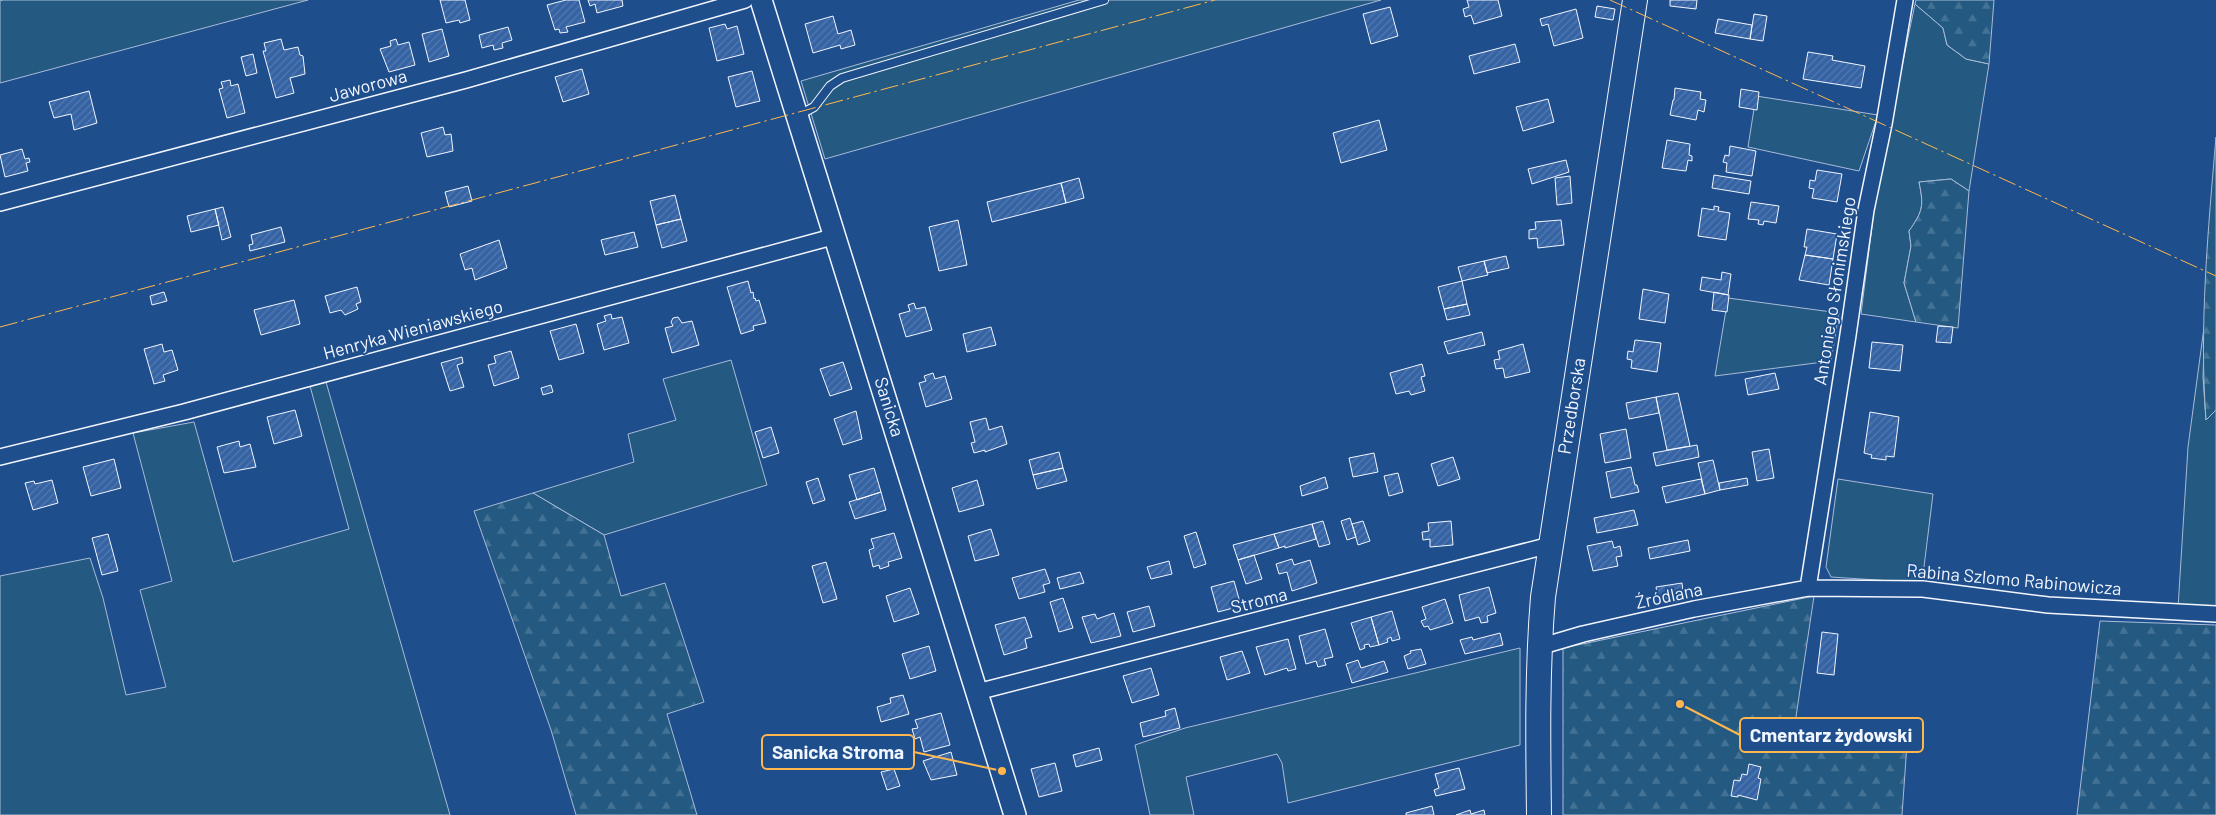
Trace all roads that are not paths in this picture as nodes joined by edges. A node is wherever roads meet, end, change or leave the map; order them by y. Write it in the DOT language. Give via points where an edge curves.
graph roads {
  1 [pos="745,0"];
  2 [pos="762,0"];
  3 [pos="1104,0"];
  4 [pos="1635,0"];
  5 [pos="1906,0"];
  6 [pos="798,116"];
  7 [pos="0,203"];
  8 [pos="836,236"];
  9 [pos="0,457"];
  10 [pos="1550,545"];
  11 [pos="1808,588"];
  12 [pos="2216,614"];
  13 [pos="1539,647"];
  14 [pos="977,692"];
  15 [pos="1015,815"];
  16 [pos="1539,815"];
  1 -- 7 [label="street, Jaworowa" via="466,80"];
  2 -- 6 [label="street, Sanicka"];
  3 -- 6 [label="lane" via="842,78 830,86 814,107"];
  4 -- 10 [label="main road, Przedborska"];
  5 -- 11 [label="street, Antoniego Słonimskiego" via="1866,210"];
  6 -- 8 [label="street, Sanicka"];
  8 -- 9 [label="street, Henryka Wieniawskiego" via="184,412"];
  8 -- 14 [label="street, Sanicka"];
  10 -- 13 [label="main road, Przedborska"];
  10 -- 14 [label="street, Stroma"];
  11 -- 12 [label="street, Rabina Szlomo Rabinowicza" via="1923,589 2048,605"];
  11 -- 13 [label="street, Źródlana" via="1694,609"];
  13 -- 16 [label="main road, Przedborska"];
  14 -- 15 [label="street, Sanicka"];
}
